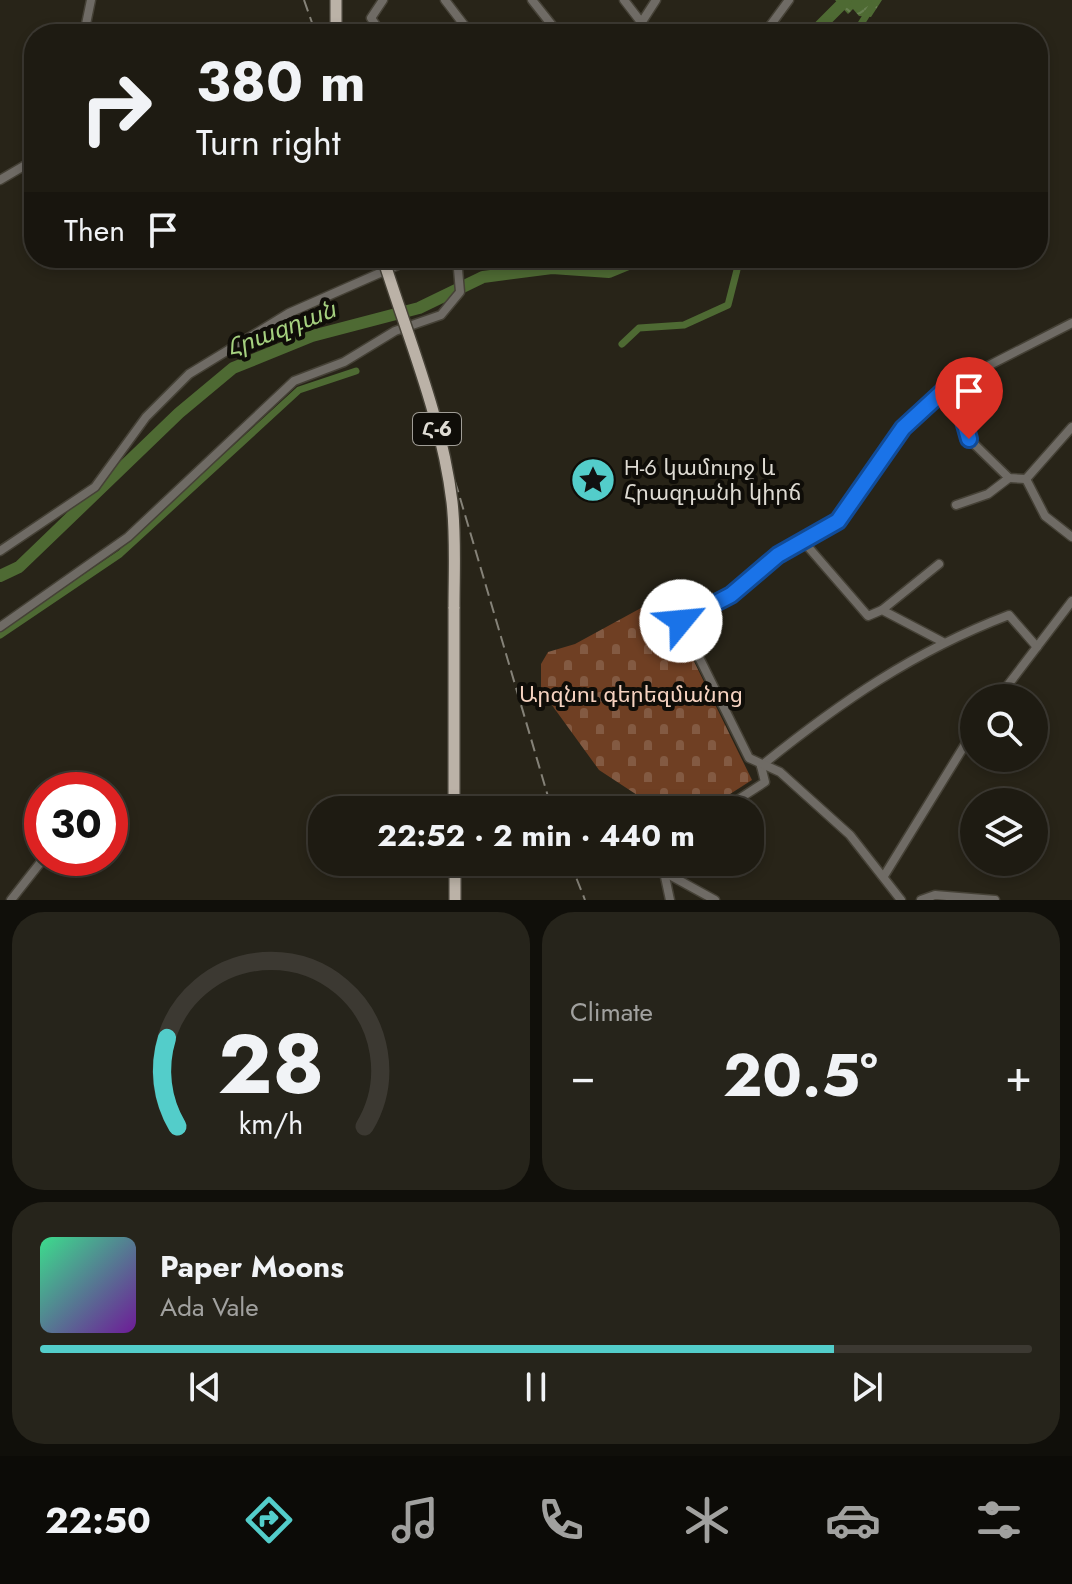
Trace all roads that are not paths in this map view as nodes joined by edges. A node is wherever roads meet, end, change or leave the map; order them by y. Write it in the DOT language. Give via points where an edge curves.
graph roads {
  1 [pos="91,0"];
  2 [pos="383,0"];
  3 [pos="445,0"];
  4 [pos="532,0"];
  5 [pos="624,0"];
  6 [pos="656,0"];
  7 [pos="789,0"];
  8 [pos="336,1"];
  9 [pos="641,22"];
  10 [pos="86,24"];
  11 [pos="336,24"];
  12 [pos="375,24"];
  13 [pos="463,24"];
  14 [pos="551,24"];
  15 [pos="771,24"];
  16 [pos="24,166"];
  17 [pos="0,180"];
  18 [pos="386,268"];
  19 [pos="391,268"];
  20 [pos="458,268"];
  21 [pos="1072,323"];
  22 [pos="953,382"];
  23 [pos="1072,428"];
  24 [pos="1009,478"];
  25 [pos="1026,479"];
  26 [pos="956,505"];
  27 [pos="1072,537"];
  28 [pos="803,541"];
  29 [pos="0,551"];
  30 [pos="939,564"];
  31 [pos="1072,601"];
  32 [pos="882,610"];
  33 [pos="0,627"];
  34 [pos="943,642"];
  35 [pos="1037,647"];
  36 [pos="1009,684"];
  37 [pos="960,748"];
  38 [pos="761,766"];
  39 [pos="454,796"];
  40 [pos="744,796"];
  41 [pos="30,876"];
  42 [pos="455,876"];
  43 [pos="665,876"];
  44 [pos="671,876"];
  45 [pos="884,876"];
  46 [pos="11,900"];
  47 [pos="455,900"];
  48 [pos="670,900"];
  49 [pos="715,900"];
  50 [pos="901,900"];
  51 [pos="921,900"];
  52 [pos="995,900"];
  1 -- 10 [label="street"];
  2 -- 12 [label="street" via="371,18"];
  3 -- 13 [label="street"];
  4 -- 14 [label="street"];
  5 -- 9 [label="street"];
  6 -- 9 [label="street"];
  7 -- 15 [label="street"];
  8 -- 11 [label="main road"];
  16 -- 17 [label="street"];
  18 -- 39 [label="main road, Հ-6, bridge" via="434,415 454,525"];
  19 -- 29 [label="street" via="289,313 189,374 146,417 95,487"];
  20 -- 33 [label="street" via="460,292 441,315 395,331 344,362 294,381 128,537"];
  21 -- 22 [label="street"];
  22 -- 24 [label="street" via="969,439"];
  22 -- 28 [label="street" via="903,428 838,521"];
  23 -- 25 [label="street"];
  24 -- 25 [label="street"];
  24 -- 26 [label="street" via="988,494"];
  25 -- 27 [label="street" via="1045,516"];
  28 -- 32 [label="street" via="868,616"];
  28 -- 38 [label="street" via="731,595 681,621 749,758"];
  30 -- 32 [label="street"];
  31 -- 35 [label="street"];
  32 -- 34 [label="street"];
  34 -- 35 [label="street" via="1009,615"];
  34 -- 38 [label="street" via="858,690"];
  35 -- 36 [label="street"];
  37 -- 45 [label="street"];
  38 -- 40 [label="street" via="765,782"];
  38 -- 45 [label="street" via="780,772 815,803"];
  41 -- 46 [label="street"];
  42 -- 47 [label="main road"];
  43 -- 48 [label="street"];
  44 -- 49 [label="street"];
  45 -- 50 [label="street"];
  51 -- 52 [label="street" via="935,895"];
}
